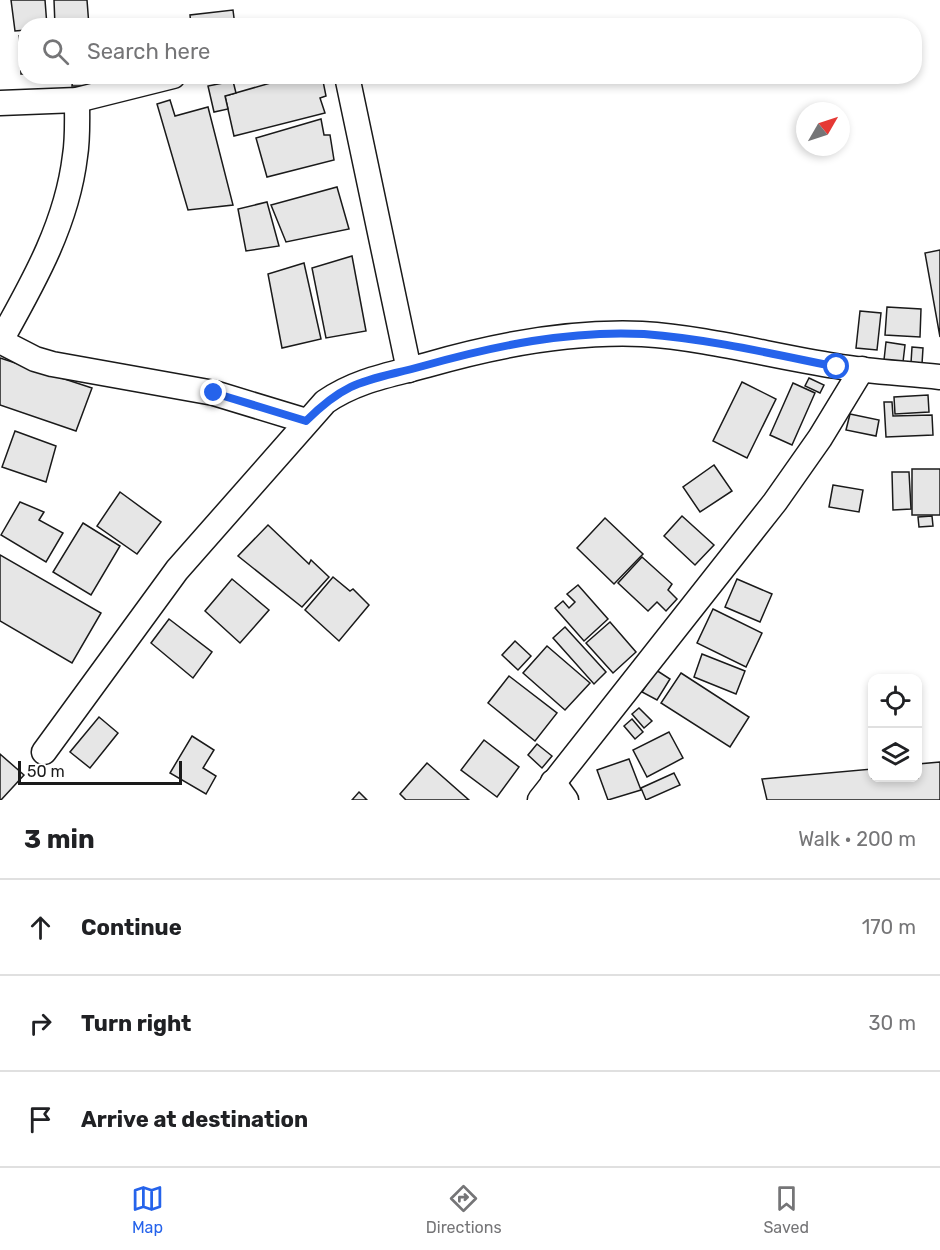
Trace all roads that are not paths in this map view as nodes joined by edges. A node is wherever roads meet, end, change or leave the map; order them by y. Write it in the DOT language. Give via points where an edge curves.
graph roads {
  1 [pos="141,84"];
  2 [pos="349,84"];
  3 [pos="78,100"];
  4 [pos="0,103"];
  5 [pos="0,342"];
  6 [pos="862,369"];
  7 [pos="409,370"];
  8 [pos="940,376"];
  9 [pos="306,421"];
  10 [pos="44,752"];
  11 [pos="553,794"];
  1 -- 3 [label="street"];
  2 -- 7 [label="street"];
  3 -- 4 [label="street"];
  3 -- 5 [label="street" via="75,156 64,206 46,259"];
  5 -- 9 [label="street" via="52,364 214,393"];
  6 -- 7 [label="street" via="641,334 570,336 474,352"];
  6 -- 8 [label="street"];
  6 -- 11 [label="street" via="775,502"];
  7 -- 9 [label="street" via="343,389"];
  9 -- 10 [label="street" via="177,570"];
}
